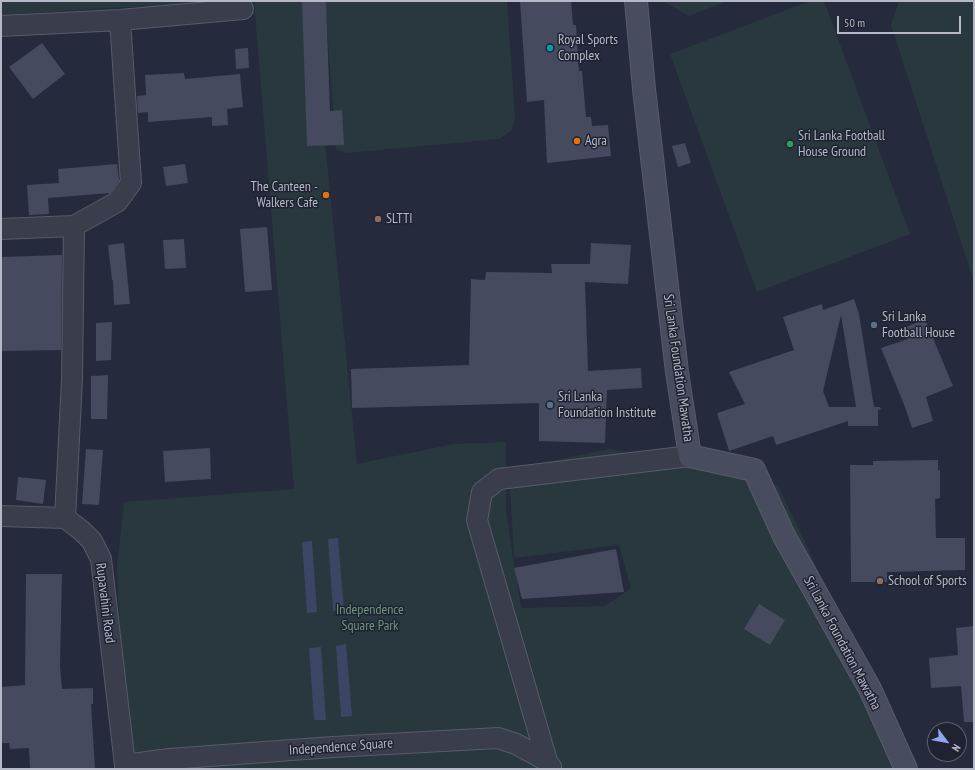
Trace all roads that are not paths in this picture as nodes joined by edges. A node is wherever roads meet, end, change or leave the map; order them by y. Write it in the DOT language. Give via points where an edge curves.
graph roads {
  1 [pos="636,1"];
  2 [pos="243,9"];
  3 [pos="120,20"];
  4 [pos="1,26"];
  5 [pos="74,226"];
  6 [pos="1,229"];
  7 [pos="690,456"];
  8 [pos="1,516"];
  9 [pos="65,518"];
  10 [pos="550,765"];
  11 [pos="125,767"];
  12 [pos="906,769"];
  1 -- 7 [label="street, Sri Lanka Foundation Mawatha" via="676,364"];
  2 -- 3 [label="street"];
  3 -- 4 [label="street"];
  3 -- 5 [label="street" via="131,183 117,202"];
  5 -- 6 [label="street"];
  5 -- 9 [label="street" via="72,379"];
  7 -- 10 [label="street" via="499,479 482,492 477,520"];
  7 -- 12 [label="street, Sri Lanka Foundation Mawatha" via="754,470 784,536 870,689"];
  8 -- 9 [label="street"];
  9 -- 11 [label="street, Rupavahini Road" via="92,541 100,558"];
  10 -- 11 [label="street, Independence Square" via="516,744 498,738 333,746 169,759"];
}
